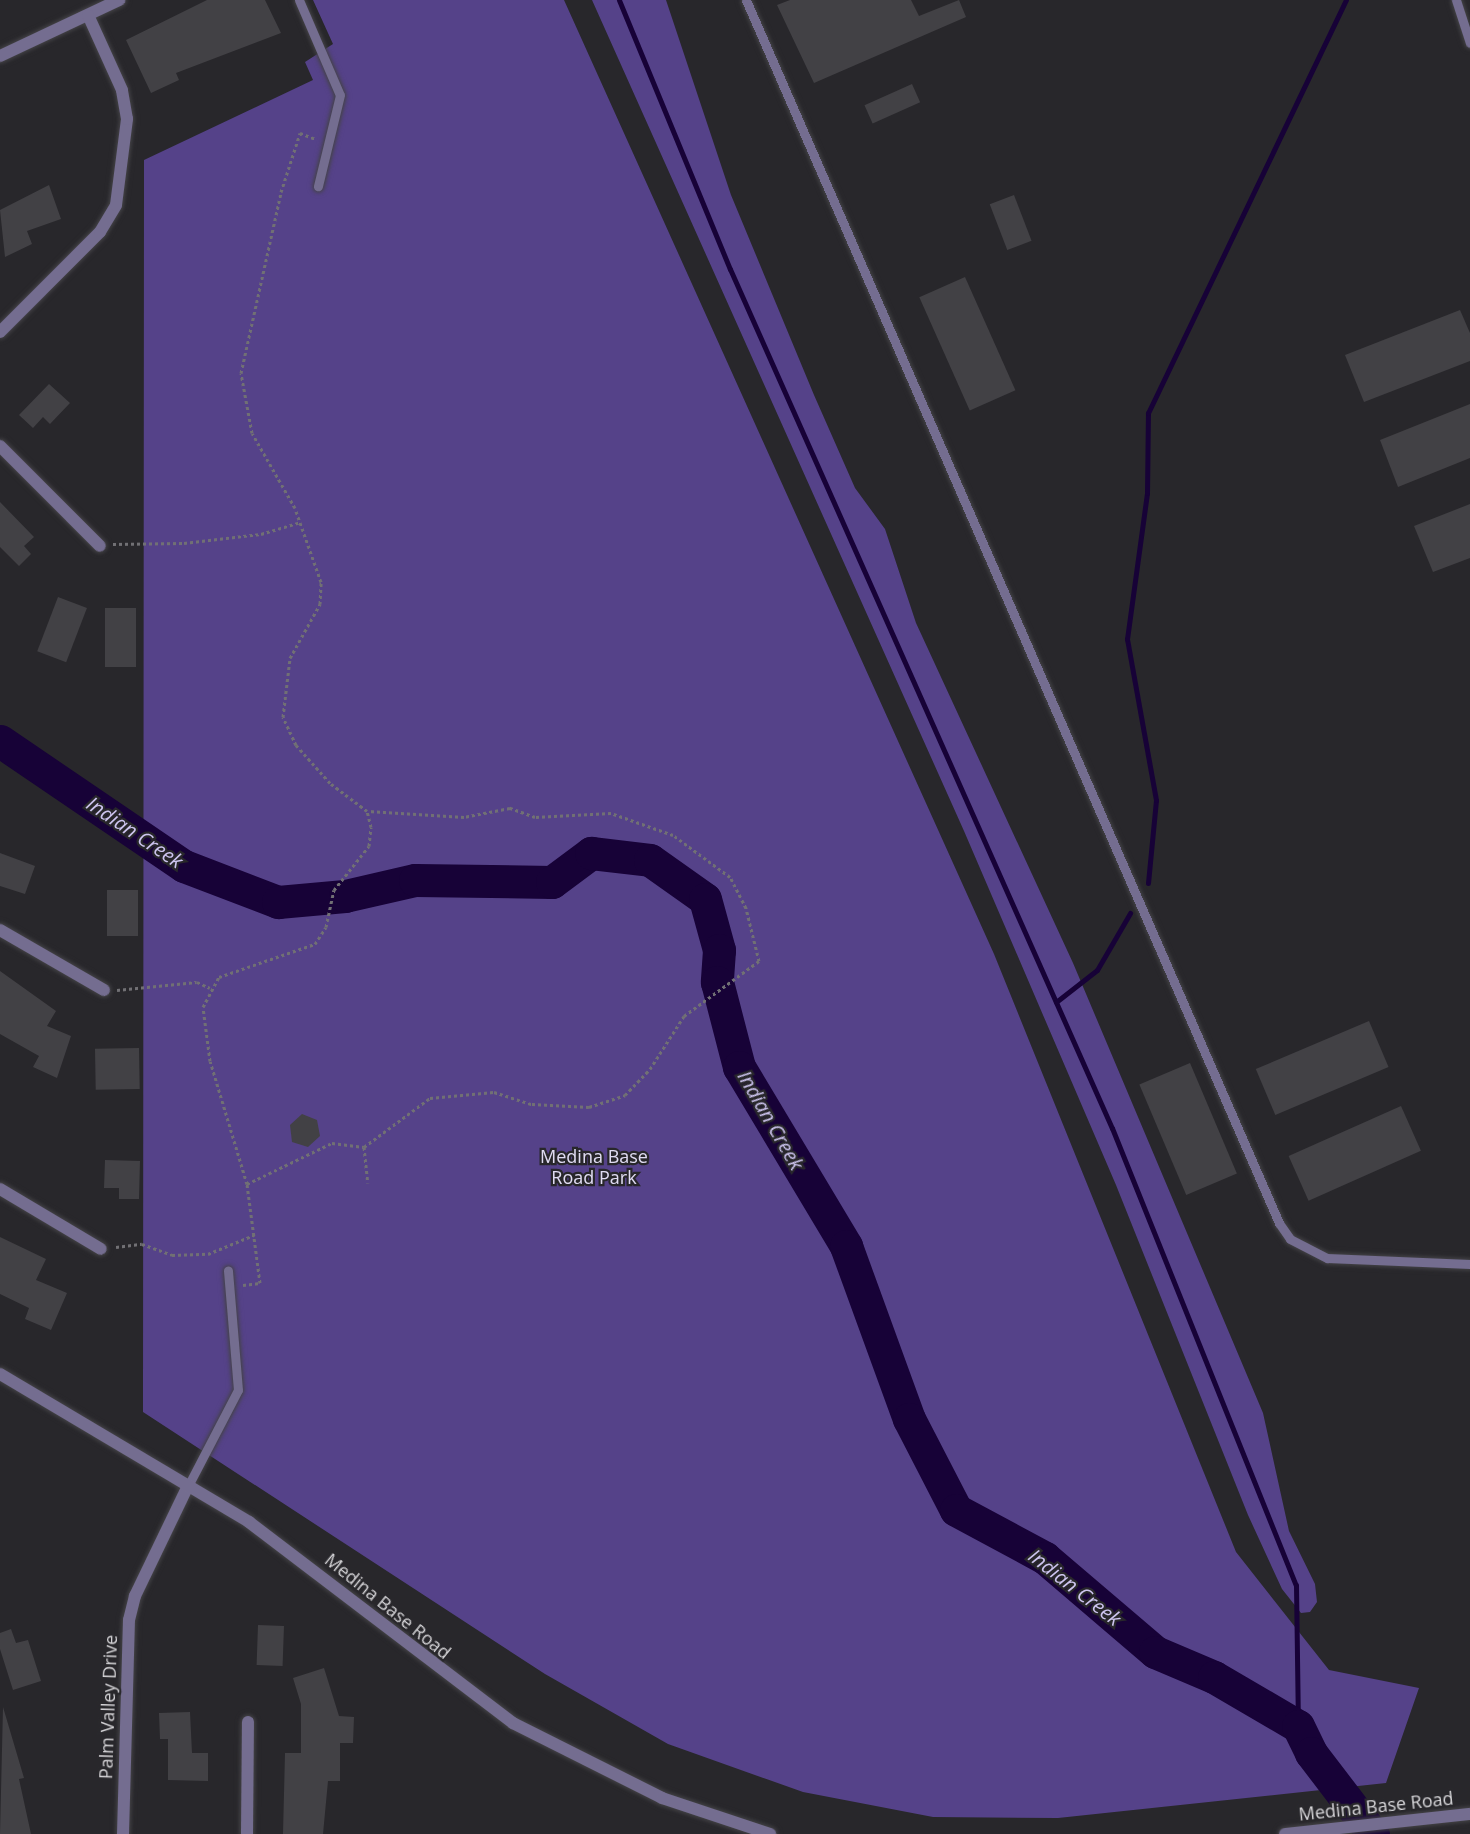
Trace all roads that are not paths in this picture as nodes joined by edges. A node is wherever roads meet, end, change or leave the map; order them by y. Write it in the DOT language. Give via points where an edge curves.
graph roads {
  1 [pos="119,0"];
  2 [pos="299,0"];
  3 [pos="746,0"];
  4 [pos="1456,0"];
  5 [pos="88,15"];
  6 [pos="1470,43"];
  7 [pos="0,56"];
  8 [pos="318,186"];
  9 [pos="0,332"];
  10 [pos="0,446"];
  11 [pos="100,546"];
  12 [pos="0,930"];
  13 [pos="104,990"];
  14 [pos="0,1189"];
  15 [pos="101,1249"];
  16 [pos="1470,1264"];
  17 [pos="228,1270"];
  18 [pos="0,1374"];
  19 [pos="188,1486"];
  20 [pos="248,1722"];
  21 [pos="1470,1814"];
  22 [pos="123,1834"];
  23 [pos="247,1834"];
  24 [pos="770,1834"];
  25 [pos="1285,1834"];
  1 -- 5 [label="street"];
  2 -- 8 [label="lane" via="340,95 331,146"];
  3 -- 16 [label="lane" via="1279,1223 1290,1239 1327,1258"];
  4 -- 6 [label="lane"];
  5 -- 7 [label="street"];
  5 -- 9 [label="street" via="122,90 127,119 116,205 100,232"];
  10 -- 11 [label="street"];
  12 -- 13 [label="street"];
  14 -- 15 [label="street"];
  17 -- 19 [label="lane" via="238,1390"];
  18 -- 19 [label="street, Medina Base Road"];
  19 -- 22 [label="street, Palm Valley Drive" via="135,1596 129,1620"];
  19 -- 24 [label="street, Medina Base Road" via="294,1554 513,1723 662,1798"];
  20 -- 23 [label="street"];
  21 -- 25 [label="street, Medina Base Road"];
}
